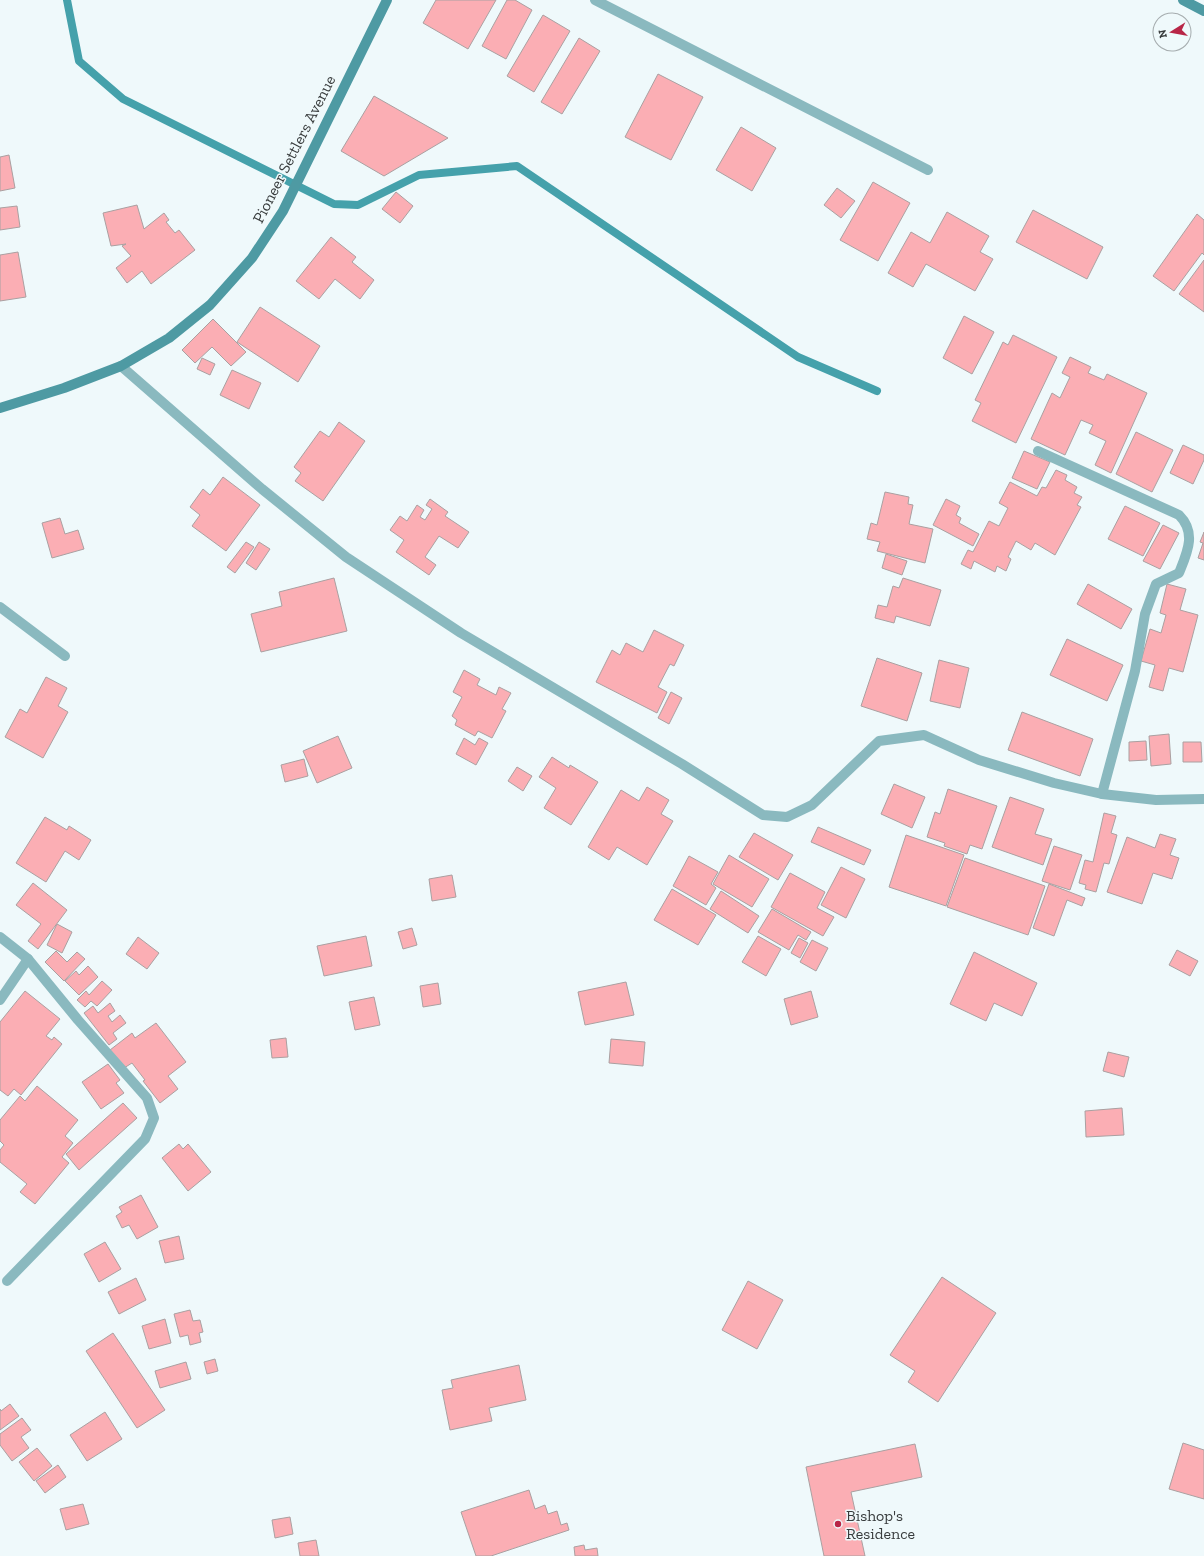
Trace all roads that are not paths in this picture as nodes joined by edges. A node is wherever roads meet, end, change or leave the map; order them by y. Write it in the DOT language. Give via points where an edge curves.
graph roads {
  1 [pos="387,0"];
  2 [pos="595,0"];
  3 [pos="1183,0"];
  4 [pos="1204,11"];
  5 [pos="928,170"];
  6 [pos="121,366"];
  7 [pos="0,408"];
  8 [pos="1038,451"];
  9 [pos="0,607"];
  10 [pos="66,656"];
  11 [pos="1102,794"];
  12 [pos="1204,799"];
  13 [pos="0,937"];
  14 [pos="28,959"];
  15 [pos="0,1000"];
  16 [pos="7,1281"];
  1 -- 6 [label="street, Pioneer Settlers Avenue" via="283,211 252,258 210,305 169,338"];
  2 -- 5 [label="street"];
  3 -- 4 [label="street"];
  6 -- 7 [label="street, Pioneer Settlers Avenue" via="64,388"];
  6 -- 11 [label="street" via="262,489 346,557 462,633 682,764 763,816 787,817 812,805 879,741 924,735 979,760 1054,783"];
  8 -- 11 [label="street" via="1179,515 1186,522 1190,535 1188,552 1179,573 1156,584 1145,614 1135,671"];
  9 -- 10 [label="street"];
  11 -- 12 [label="street" via="1156,800"];
  13 -- 14 [label="street"];
  14 -- 15 [label="street"];
  14 -- 16 [label="street" via="147,1098 154,1118 145,1139"];
}
